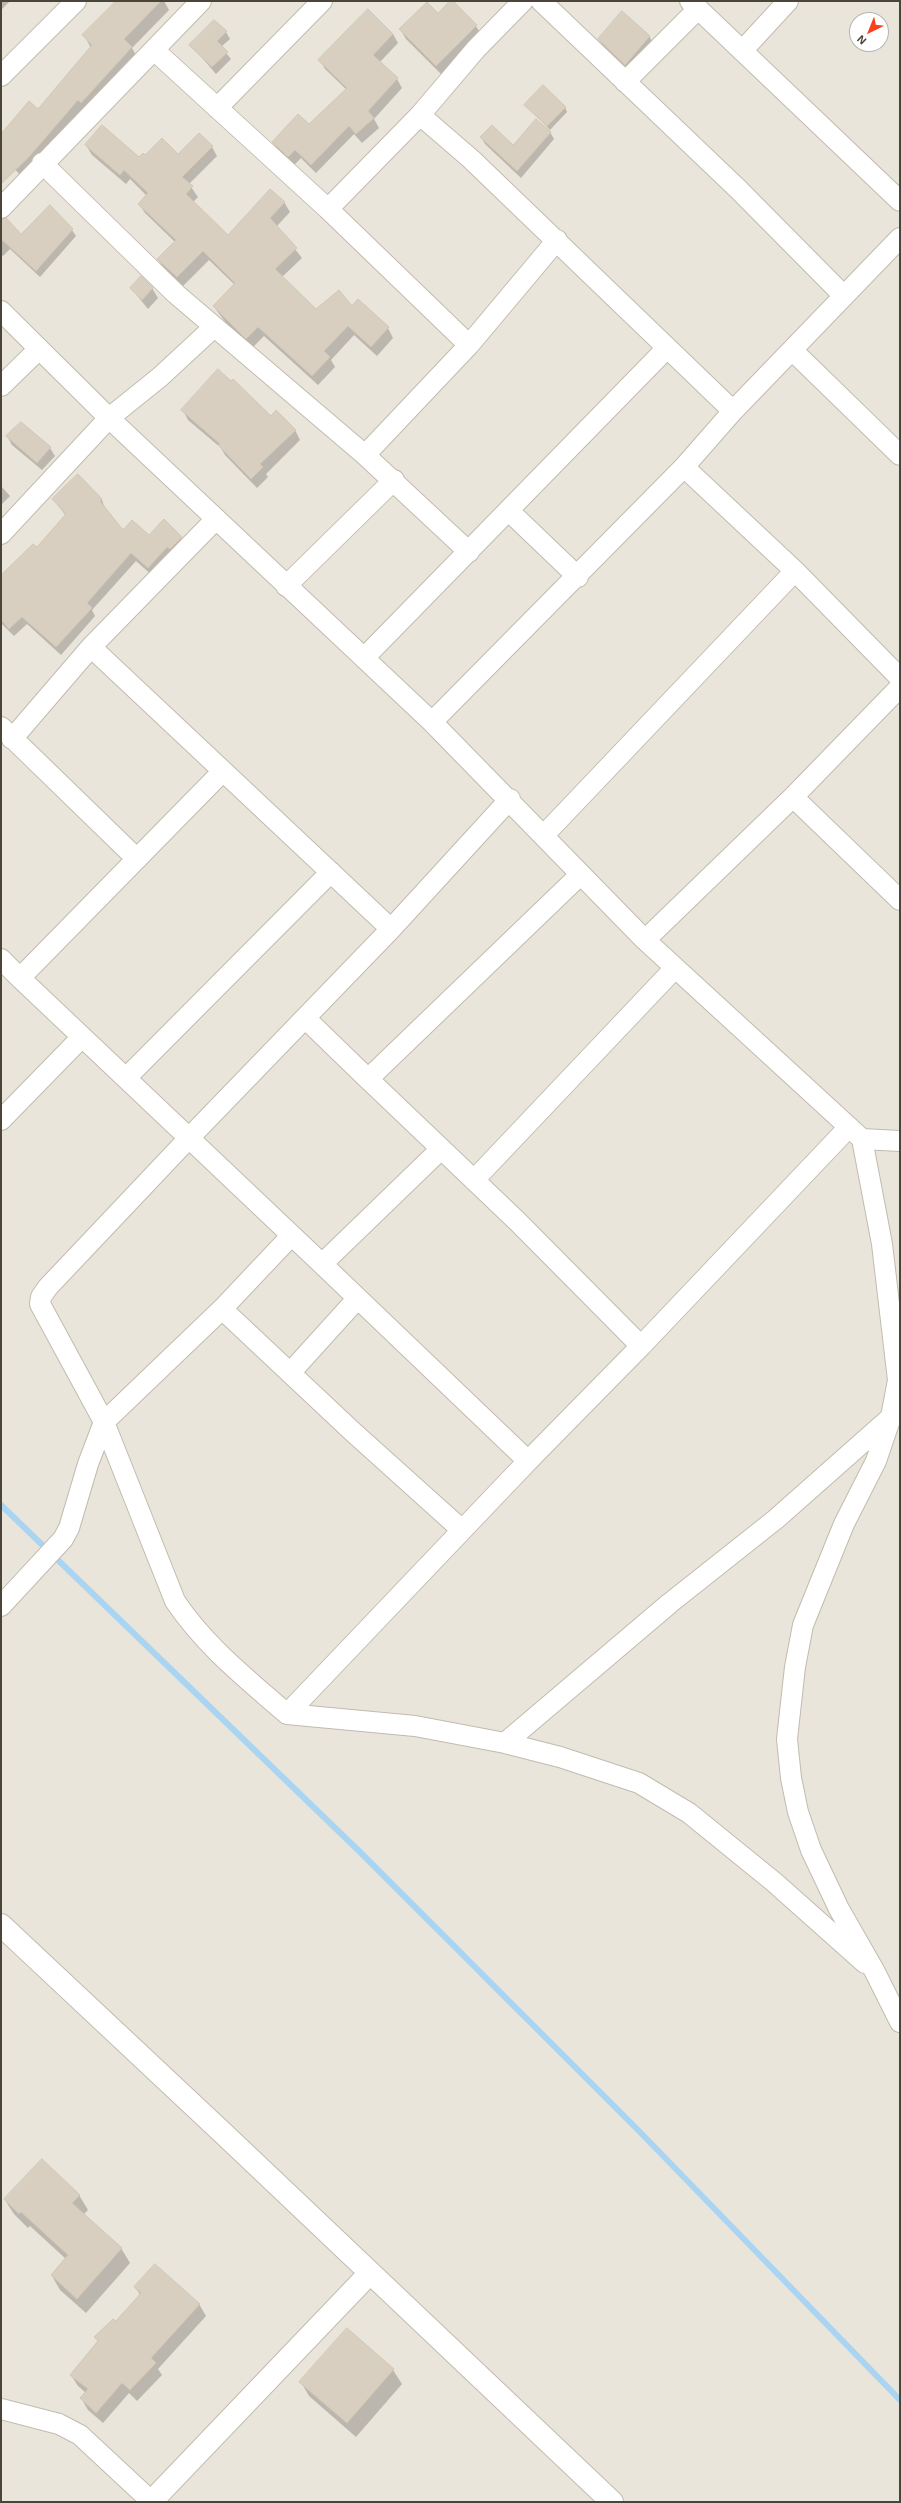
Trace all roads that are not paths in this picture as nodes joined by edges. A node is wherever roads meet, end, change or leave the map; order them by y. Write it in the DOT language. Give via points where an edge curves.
graph roads {
  1 [pos="76,1"];
  2 [pos="201,1"];
  3 [pos="322,1"];
  4 [pos="523,1"];
  5 [pos="541,1"];
  6 [pos="788,1"];
  7 [pos="694,5"];
  8 [pos="154,50"];
  9 [pos="742,51"];
  10 [pos="1,76"];
  11 [pos="625,82"];
  12 [pos="217,108"];
  13 [pos="420,115"];
  14 [pos="42,163"];
  15 [pos="900,200"];
  16 [pos="1,208"];
  17 [pos="328,209"];
  18 [pos="900,238"];
  19 [pos="557,240"];
  20 [pos="844,296"];
  21 [pos="1,311"];
  22 [pos="214,327"];
  23 [pos="469,345"];
  24 [pos="667,348"];
  25 [pos="38,350"];
  26 [pos="792,351"];
  27 [pos="1,386"];
  28 [pos="733,411"];
  29 [pos="109,418"];
  30 [pos="366,455"];
  31 [pos="900,455"];
  32 [pos="684,467"];
  33 [pos="394,480"];
  34 [pos="509,511"];
  35 [pos="216,519"];
  36 [pos="1,534"];
  37 [pos="469,552"];
  38 [pos="795,571"];
  39 [pos="578,577"];
  40 [pos="286,586"];
  41 [pos="91,647"];
  42 [pos="364,658"];
  43 [pos="900,678"];
  44 [pos="900,687"];
  45 [pos="432,722"];
  46 [pos="7,732"];
  47 [pos="223,771"];
  48 [pos="792,797"];
  49 [pos="510,799"];
  50 [pos="544,836"];
  51 [pos="137,859"];
  52 [pos="331,872"];
  53 [pos="580,875"];
  54 [pos="900,900"];
  55 [pos="391,929"];
  56 [pos="645,940"];
  57 [pos="1,959"];
  58 [pos="675,968"];
  59 [pos="20,978"];
  60 [pos="305,1018"];
  61 [pos="82,1037"];
  62 [pos="126,1078"];
  63 [pos="368,1079"];
  64 [pos="1,1120"];
  65 [pos="856,1133"];
  66 [pos="189,1138"];
  67 [pos="900,1141"];
  68 [pos="440,1150"];
  69 [pos="474,1180"];
  70 [pos="291,1236"];
  71 [pos="322,1264"];
  72 [pos="357,1299"];
  73 [pos="222,1309"];
  74 [pos="641,1346"];
  75 [pos="290,1373"];
  76 [pos="896,1412"];
  77 [pos="104,1422"];
  78 [pos="528,1461"];
  79 [pos="462,1530"];
  80 [pos="1,1606"];
  81 [pos="287,1714"];
  82 [pos="505,1743"];
  83 [pos="1,1926"];
  84 [pos="875,1972"];
  85 [pos="900,2022"];
  86 [pos="369,2274"];
  87 [pos="1,2408"];
  88 [pos="151,2502"];
  89 [pos="612,2502"];
  1 -- 10 [label="street"];
  2 -- 8 [label="street"];
  3 -- 12 [label="street"];
  4 -- 13 [label="street" via="476,49"];
  5 -- 11 [label="street"];
  6 -- 9 [label="street"];
  7 -- 9 [label="street"];
  7 -- 11 [label="street"];
  8 -- 12 [label="street"];
  8 -- 14 [label="street"];
  9 -- 15 [label="street"];
  11 -- 20 [label="street" via="738,189"];
  12 -- 17 [label="street"];
  13 -- 17 [label="street"];
  13 -- 19 [label="street"];
  14 -- 16 [label="street"];
  14 -- 22 [label="street" via="176,294"];
  17 -- 23 [label="street"];
  18 -- 20 [label="street"];
  19 -- 23 [label="street"];
  19 -- 24 [label="street"];
  20 -- 26 [label="street"];
  21 -- 25 [label="street"];
  22 -- 29 [label="street" via="160,377"];
  22 -- 30 [label="street"];
  23 -- 30 [label="street"];
  24 -- 28 [label="street"];
  24 -- 34 [label="street"];
  25 -- 27 [label="street"];
  25 -- 29 [label="street"];
  26 -- 28 [label="street"];
  26 -- 31 [label="street"];
  28 -- 32 [label="street"];
  29 -- 35 [label="street"];
  29 -- 36 [label="street"];
  30 -- 33 [label="street"];
  32 -- 38 [label="street"];
  32 -- 39 [label="street"];
  33 -- 37 [label="street"];
  33 -- 40 [label="street"];
  34 -- 37 [label="street"];
  34 -- 39 [label="street"];
  35 -- 40 [label="street"];
  35 -- 41 [label="street"];
  37 -- 42 [label="street"];
  38 -- 43 [label="street"];
  38 -- 50 [label="street"];
  39 -- 45 [label="street"];
  40 -- 42 [label="street"];
  41 -- 46 [label="street"];
  41 -- 47 [label="street"];
  42 -- 45 [label="street"];
  44 -- 48 [label="street"];
  45 -- 49 [label="street"];
  46 -- 51 [label="street"];
  47 -- 51 [label="street"];
  47 -- 52 [label="street"];
  48 -- 54 [label="street"];
  48 -- 56 [label="street"];
  49 -- 50 [label="street"];
  49 -- 55 [label="street"];
  50 -- 53 [label="street"];
  51 -- 59 [label="street"];
  52 -- 55 [label="street"];
  52 -- 62 [label="street"];
  53 -- 56 [label="street"];
  53 -- 63 [label="street"];
  55 -- 60 [label="street"];
  56 -- 58 [label="street"];
  57 -- 59 [label="street"];
  58 -- 65 [label="street"];
  58 -- 69 [label="street"];
  59 -- 61 [label="street"];
  60 -- 63 [label="street"];
  60 -- 66 [label="street"];
  61 -- 62 [label="street"];
  61 -- 64 [label="street"];
  62 -- 66 [label="street"];
  63 -- 68 [label="street"];
  65 -- 67 [label="street"];
  65 -- 74 [label="street"];
  65 -- 76 [label="street" via="882,1244 898,1380"];
  66 -- 70 [label="street"];
  66 -- 77 [label="street" via="41,1297 40,1304 44,1313"];
  68 -- 69 [label="street"];
  68 -- 71 [label="street"];
  69 -- 74 [label="street"];
  70 -- 71 [label="street"];
  70 -- 73 [label="street"];
  71 -- 72 [label="street"];
  72 -- 75 [label="street"];
  72 -- 78 [label="street"];
  73 -- 75 [label="street"];
  73 -- 77 [label="street"];
  74 -- 78 [label="street"];
  75 -- 79 [label="street"];
  76 -- 82 [label="street" via="776,1519 670,1603"];
  76 -- 84 [label="street" via="876,1461 844,1524 804,1625 794,1675 787,1739 798,1812 811,1850"];
  77 -- 80 [label="street" via="63,1539"];
  77 -- 81 [label="street" via="175,1601 191,1625 212,1647"];
  78 -- 79 [label="street"];
  79 -- 81 [label="street"];
  81 -- 82 [label="street" via="415,1726"];
  82 -- 84 [label="street" via="560,1757 639,1783 689,1812 774,1882"];
  83 -- 86 [label="street" via="220,2129"];
  84 -- 85 [label="street"];
  86 -- 88 [label="street"];
  86 -- 89 [label="street"];
  87 -- 88 [label="street" via="59,2424 80,2435"];
}
